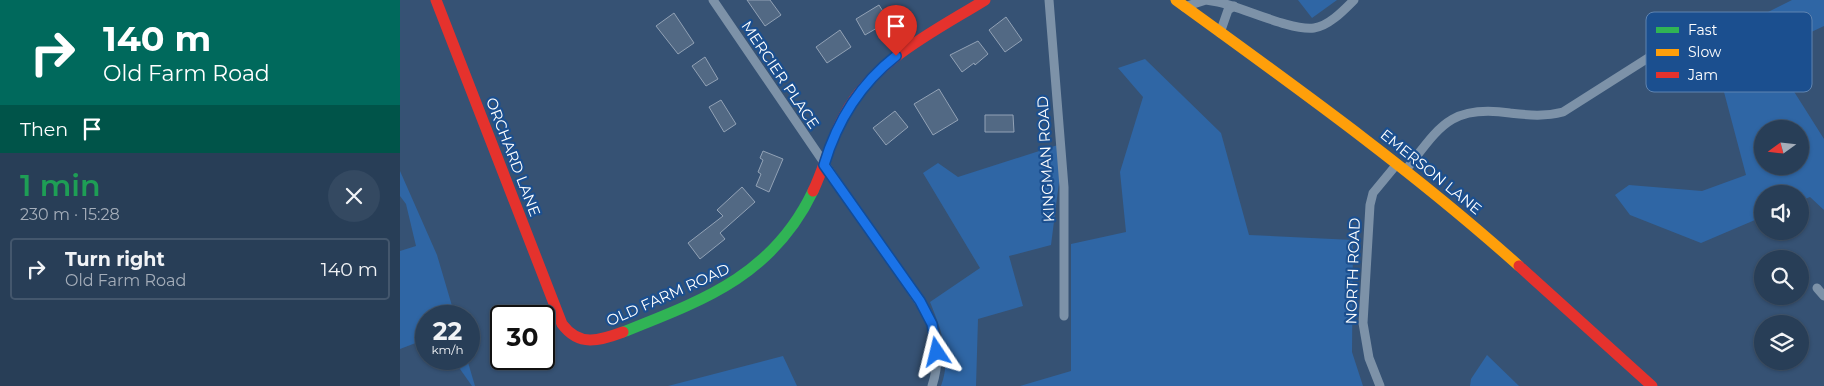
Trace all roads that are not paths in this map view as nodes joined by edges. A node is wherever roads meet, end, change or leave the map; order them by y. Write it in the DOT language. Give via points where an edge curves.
graph roads {
  1 [pos="436,0"];
  2 [pos="713,0"];
  3 [pos="985,0"];
  4 [pos="1049,0"];
  5 [pos="1354,0"];
  6 [pos="1180,4"];
  7 [pos="1234,6"];
  8 [pos="1220,33"];
  9 [pos="1646,59"];
  10 [pos="824,165"];
  11 [pos="1401,167"];
  12 [pos="1817,288"];
  13 [pos="1824,296"];
  14 [pos="1064,316"];
  15 [pos="562,324"];
  16 [pos="932,386"];
  17 [pos="1380,386"];
  18 [pos="1652,386"];
  1 -- 15 [label="street, ORCHARD LANE"];
  2 -- 10 [label="street, MERCIER PLACE"];
  3 -- 10 [label="street, OLD FARM ROAD" via="904,50 873,76 838,126"];
  4 -- 14 [label="street, KINGMAN ROAD" via="1064,187"];
  5 -- 7 [label="street" via="1336,17 1314,28 1292,25"];
  6 -- 7 [label="street" via="1206,0"];
  6 -- 8 [label="street, EMERSON LANE"];
  7 -- 8 [label="street" via="1228,10"];
  8 -- 11 [label="street, EMERSON LANE"];
  9 -- 11 [label="street, NORTH ROAD" via="1563,112 1551,116 1488,110 1452,117"];
  10 -- 15 [label="street, OLD FARM ROAD" via="810,199 783,239 761,262 729,287 600,341 583,341 574,337"];
  10 -- 16 [label="street, MERCIER PLACE" via="928,315 937,352"];
  11 -- 17 [label="street, NORTH ROAD" via="1373,193 1370,205 1363,323 1369,358"];
  11 -- 18 [label="street, EMERSON LANE" via="1480,231"];
  12 -- 13 [label="street"];
}
